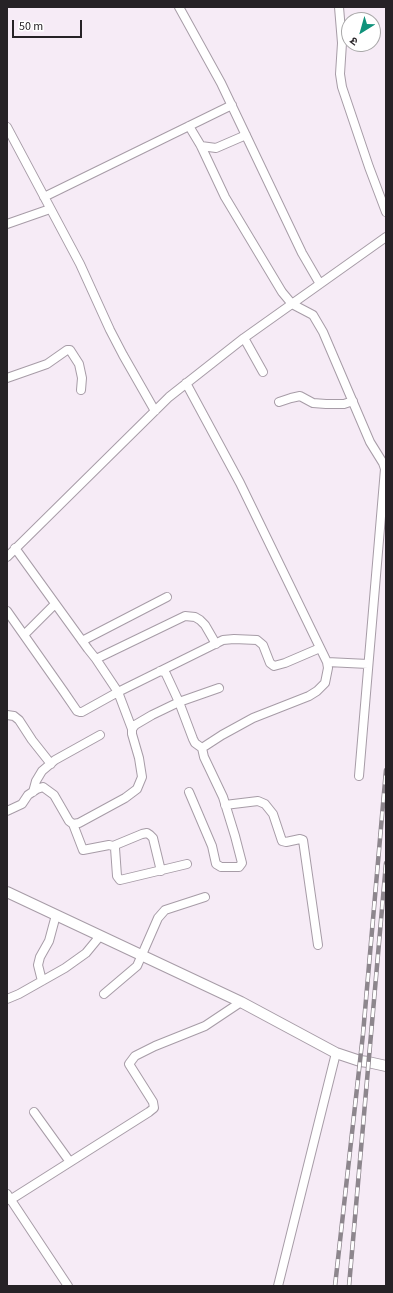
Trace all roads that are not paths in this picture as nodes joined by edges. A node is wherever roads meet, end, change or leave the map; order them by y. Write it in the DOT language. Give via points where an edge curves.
graph roads {
  1 [pos="179,7"];
  2 [pos="340,7"];
  3 [pos="232,105"];
  4 [pos="189,126"];
  5 [pos="7,127"];
  6 [pos="246,135"];
  7 [pos="201,146"];
  8 [pos="44,197"];
  9 [pos="50,209"];
  10 [pos="386,212"];
  11 [pos="7,224"];
  12 [pos="386,237"];
  13 [pos="320,284"];
  14 [pos="292,304"];
  15 [pos="244,338"];
  16 [pos="262,372"];
  17 [pos="7,378"];
  18 [pos="186,383"];
  19 [pos="81,390"];
  20 [pos="279,402"];
  21 [pos="353,402"];
  22 [pos="155,411"];
  23 [pos="15,548"];
  24 [pos="7,557"];
  25 [pos="167,597"];
  26 [pos="55,604"];
  27 [pos="7,611"];
  28 [pos="24,635"];
  29 [pos="82,641"];
  30 [pos="216,644"];
  31 [pos="320,648"];
  32 [pos="96,659"];
  33 [pos="327,662"];
  34 [pos="368,664"];
  35 [pos="160,672"];
  36 [pos="219,688"];
  37 [pos="118,692"];
  38 [pos="179,702"];
  39 [pos="7,715"];
  40 [pos="132,729"];
  41 [pos="100,735"];
  42 [pos="202,748"];
  43 [pos="51,764"];
  44 [pos="359,776"];
  45 [pos="33,792"];
  46 [pos="189,792"];
  47 [pos="225,805"];
  48 [pos="7,811"];
  49 [pos="73,824"];
  50 [pos="113,846"];
  51 [pos="187,864"];
  52 [pos="161,871"];
  53 [pos="7,892"];
  54 [pos="204,897"];
  55 [pos="56,915"];
  56 [pos="100,936"];
  57 [pos="318,945"];
  58 [pos="143,955"];
  59 [pos="42,981"];
  60 [pos="104,994"];
  61 [pos="7,999"];
  62 [pos="241,1002"];
  63 [pos="336,1053"];
  64 [pos="386,1066"];
  65 [pos="34,1112"];
  66 [pos="70,1162"];
  67 [pos="9,1197"];
  68 [pos="68,1286"];
  69 [pos="278,1286"];
  1 -- 3 [label="street"];
  2 -- 10 [label="street" via="342,87"];
  3 -- 4 [label="street"];
  3 -- 6 [label="street"];
  4 -- 7 [label="street"];
  4 -- 8 [label="street"];
  5 -- 8 [label="street"];
  6 -- 7 [label="street" via="216,148"];
  6 -- 13 [label="street" via="302,254"];
  7 -- 14 [label="street" via="240,224 272,277"];
  8 -- 9 [label="street"];
  9 -- 11 [label="street"];
  9 -- 22 [label="street" via="80,264 110,330"];
  12 -- 13 [label="street"];
  13 -- 14 [label="street"];
  14 -- 15 [label="street"];
  14 -- 21 [label="street" via="313,316 323,332"];
  15 -- 16 [label="street"];
  15 -- 18 [label="street"];
  17 -- 19 [label="street" via="47,364 70,350 80,368"];
  18 -- 22 [label="street"];
  18 -- 31 [label="street" via="240,483"];
  20 -- 21 [label="street" via="300,396 326,404"];
  21 -- 34 [label="street" via="385,469"];
  22 -- 23 [label="street"];
  23 -- 24 [label="street"];
  23 -- 26 [label="street"];
  25 -- 29 [label="street"];
  26 -- 28 [label="street"];
  26 -- 29 [label="street"];
  27 -- 28 [label="street"];
  28 -- 37 [label="street" via="77,711 82,712"];
  29 -- 32 [label="street"];
  30 -- 31 [label="street" via="228,640 257,640 263,645 270,663 277,666"];
  30 -- 32 [label="street" via="200,620 185,616"];
  30 -- 35 [label="street"];
  31 -- 33 [label="street"];
  32 -- 37 [label="street"];
  33 -- 34 [label="street"];
  33 -- 42 [label="street" via="325,683 317,691 254,718"];
  34 -- 44 [label="street"];
  35 -- 37 [label="street"];
  35 -- 38 [label="street" via="166,674"];
  36 -- 38 [label="street"];
  37 -- 40 [label="street"];
  38 -- 40 [label="street" via="152,715"];
  38 -- 42 [label="street" via="195,743"];
  39 -- 43 [label="street" via="19,720"];
  40 -- 49 [label="street" via="142,777 138,789"];
  41 -- 43 [label="street"];
  42 -- 47 [label="street"];
  43 -- 45 [label="street" via="39,774"];
  45 -- 48 [label="street" via="22,804"];
  45 -- 49 [label="street" via="40,787 46,788 54,795"];
  46 -- 47 [label="street" via="212,846 216,864 221,867 239,867 242,863"];
  47 -- 57 [label="street" via="258,801 265,804 273,814 282,841 303,840"];
  49 -- 50 [label="street" via="82,850"];
  50 -- 52 [label="street" via="120,880"];
  50 -- 52 [label="street" via="147,833 153,838"];
  51 -- 52 [label="street"];
  53 -- 55 [label="street"];
  54 -- 58 [label="street" via="165,910 158,918"];
  55 -- 56 [label="street"];
  55 -- 59 [label="street" via="49,941 38,965"];
  56 -- 58 [label="street"];
  56 -- 59 [label="street" via="86,953"];
  58 -- 60 [label="street" via="135,969"];
  58 -- 62 [label="street"];
  59 -- 61 [label="street"];
  62 -- 63 [label="street"];
  62 -- 66 [label="street" via="205,1026 155,1046 130,1060 129,1064 153,1102 154,1108"];
  63 -- 64 [label="street" via="360,1062"];
  63 -- 69 [label="street"];
  65 -- 66 [label="street"];
  66 -- 67 [label="street"];
  67 -- 68 [label="street"];
}
